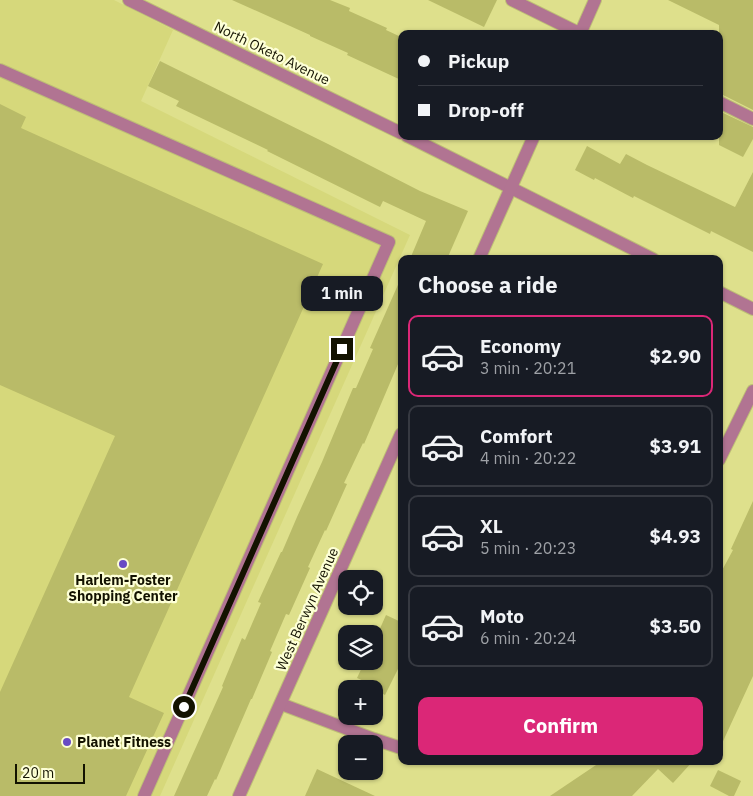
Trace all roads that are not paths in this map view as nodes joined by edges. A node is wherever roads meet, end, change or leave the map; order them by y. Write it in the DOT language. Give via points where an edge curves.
graph roads {
  1 [pos="129,0"];
  2 [pos="512,0"];
  3 [pos="595,0"];
  4 [pos="573,30"];
  5 [pos="583,30"];
  6 [pos="0,70"];
  7 [pos="723,104"];
  8 [pos="753,120"];
  9 [pos="398,132"];
  10 [pos="415,140"];
  11 [pos="532,140"];
  12 [pos="511,187"];
  13 [pos="481,255"];
  14 [pos="645,255"];
  15 [pos="723,294"];
  16 [pos="753,309"];
  17 [pos="753,391"];
  18 [pos="398,441"];
  19 [pos="723,452"];
  20 [pos="281,704"];
  21 [pos="398,747"];
  22 [pos="144,796"];
  23 [pos="239,796"];
  1 -- 9 [label="street, North Oketo Avenue"];
  2 -- 4 [label="street"];
  3 -- 5 [label="street"];
  6 -- 22 [label="street" via="389,242"];
  7 -- 8 [label="street"];
  10 -- 12 [label="street"];
  11 -- 12 [label="street"];
  12 -- 13 [label="street"];
  12 -- 14 [label="street"];
  15 -- 16 [label="street"];
  17 -- 19 [label="street"];
  18 -- 20 [label="street, West Berwyn Avenue"];
  20 -- 21 [label="street"];
  20 -- 23 [label="street, West Berwyn Avenue"];
}
